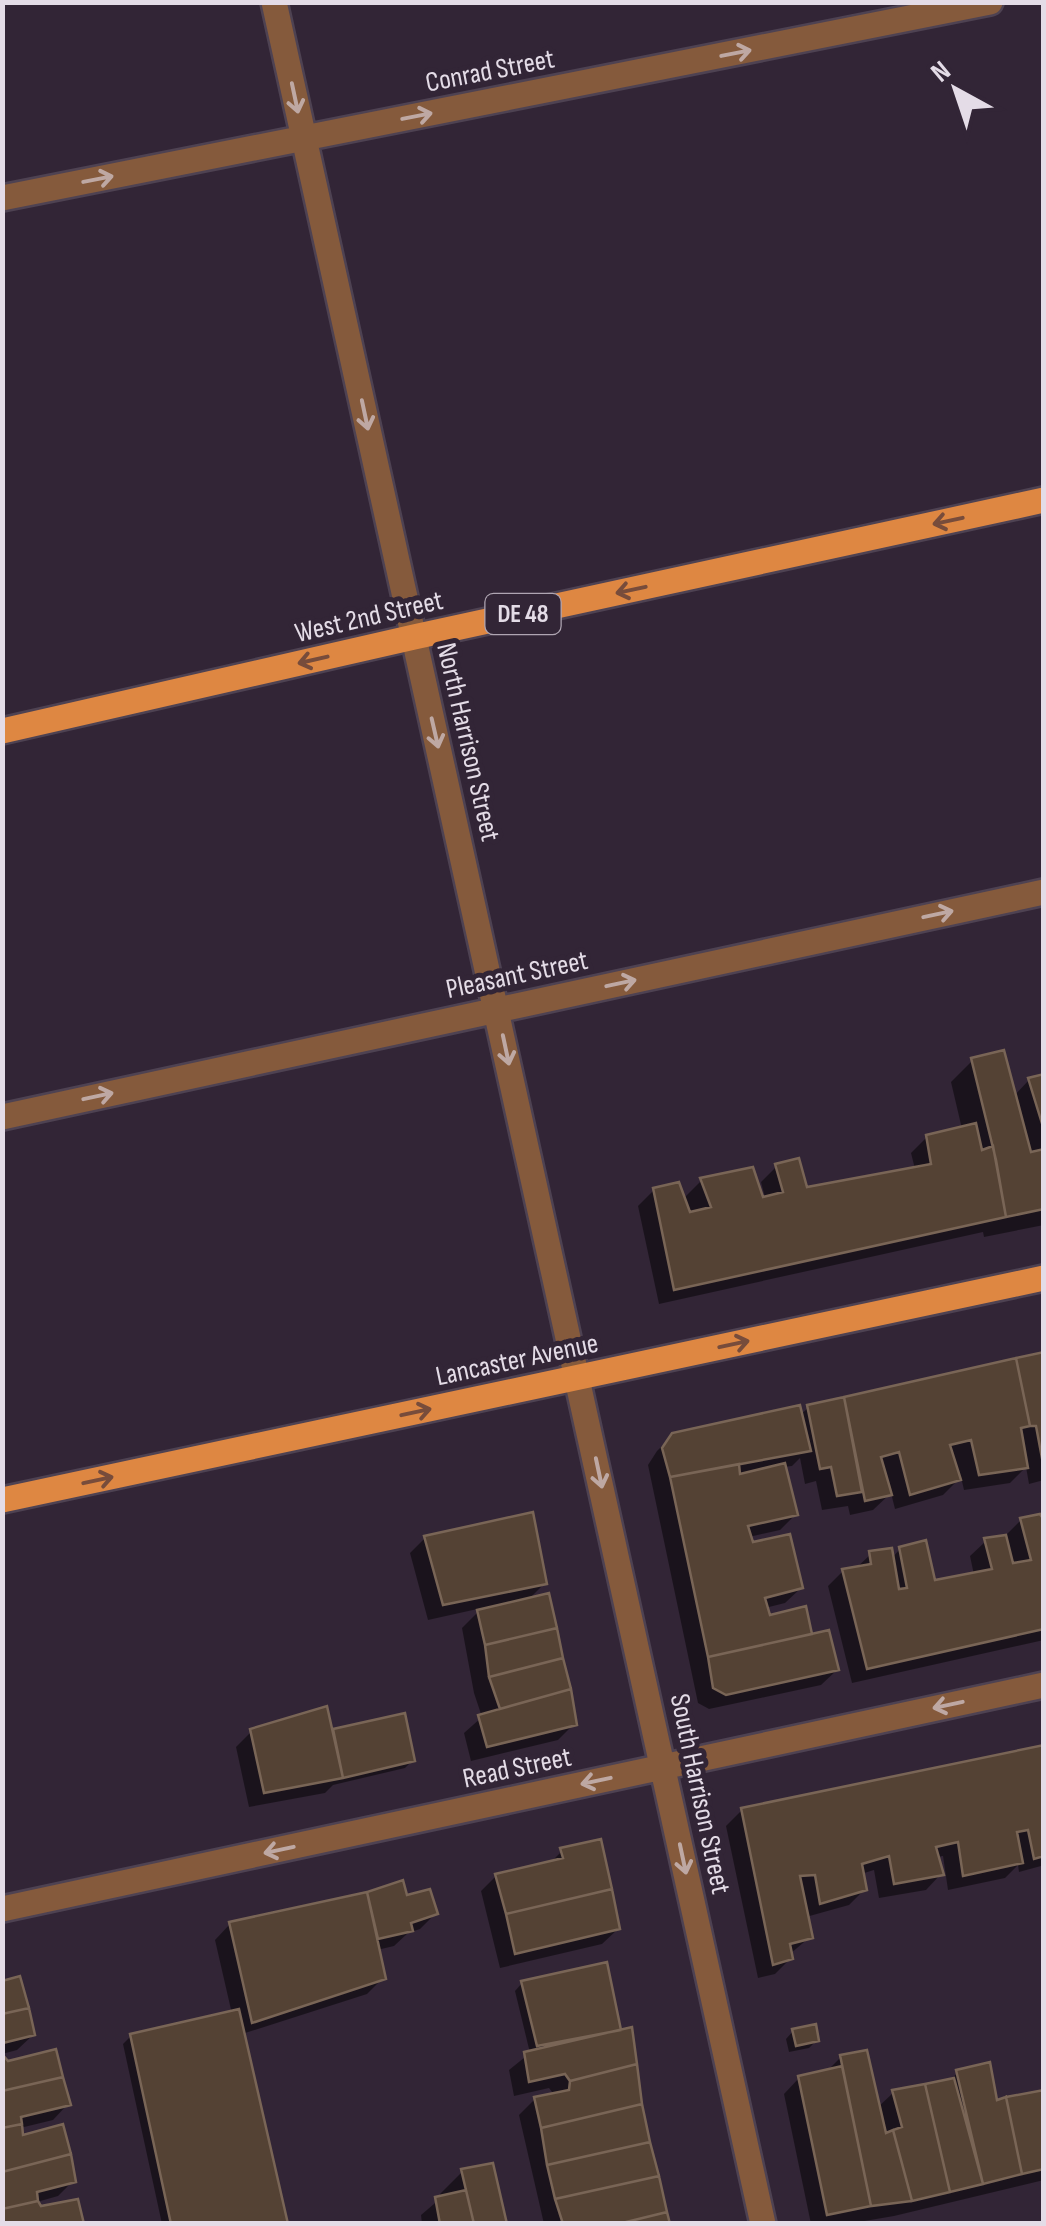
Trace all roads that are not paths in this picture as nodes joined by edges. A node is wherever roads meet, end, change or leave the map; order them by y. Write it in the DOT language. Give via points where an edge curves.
graph roads {
  1 [pos="274,2"];
  2 [pos="990,2"];
  3 [pos="304,138"];
  4 [pos="2,198"];
  5 [pos="1044,500"];
  6 [pos="414,637"];
  7 [pos="2,731"];
  8 [pos="1044,892"];
  9 [pos="497,1010"];
  10 [pos="2,1117"];
  11 [pos="1044,1278"];
  12 [pos="578,1378"];
  13 [pos="2,1500"];
  14 [pos="1044,1685"];
  15 [pos="663,1767"];
  16 [pos="2,1909"];
  17 [pos="763,2224"];
  1 -- 3 [label="street, North Harrison Street, one-way"];
  3 -- 2 [label="street, Conrad Street, one-way"];
  4 -- 3 [label="street, Conrad Street, one-way"];
  3 -- 6 [label="street, North Harrison Street, one-way"];
  5 -- 6 [label="main road, West 2nd Street / DE 48, one-way"];
  6 -- 7 [label="main road, West 2nd Street / DE 48, one-way"];
  6 -- 9 [label="street, North Harrison Street, one-way"];
  9 -- 8 [label="street, Pleasant Street, one-way"];
  10 -- 9 [label="street, Pleasant Street, one-way"];
  9 -- 12 [label="street, North Harrison Street, one-way"];
  12 -- 11 [label="main road, Lancaster Avenue, one-way"];
  13 -- 12 [label="main road, Lancaster Avenue, one-way"];
  12 -- 15 [label="street, South Harrison Street, one-way"];
  14 -- 15 [label="street, Read Street, one-way"];
  15 -- 16 [label="street, Read Street, one-way"];
  15 -- 17 [label="street, South Harrison Street, one-way"];
}
